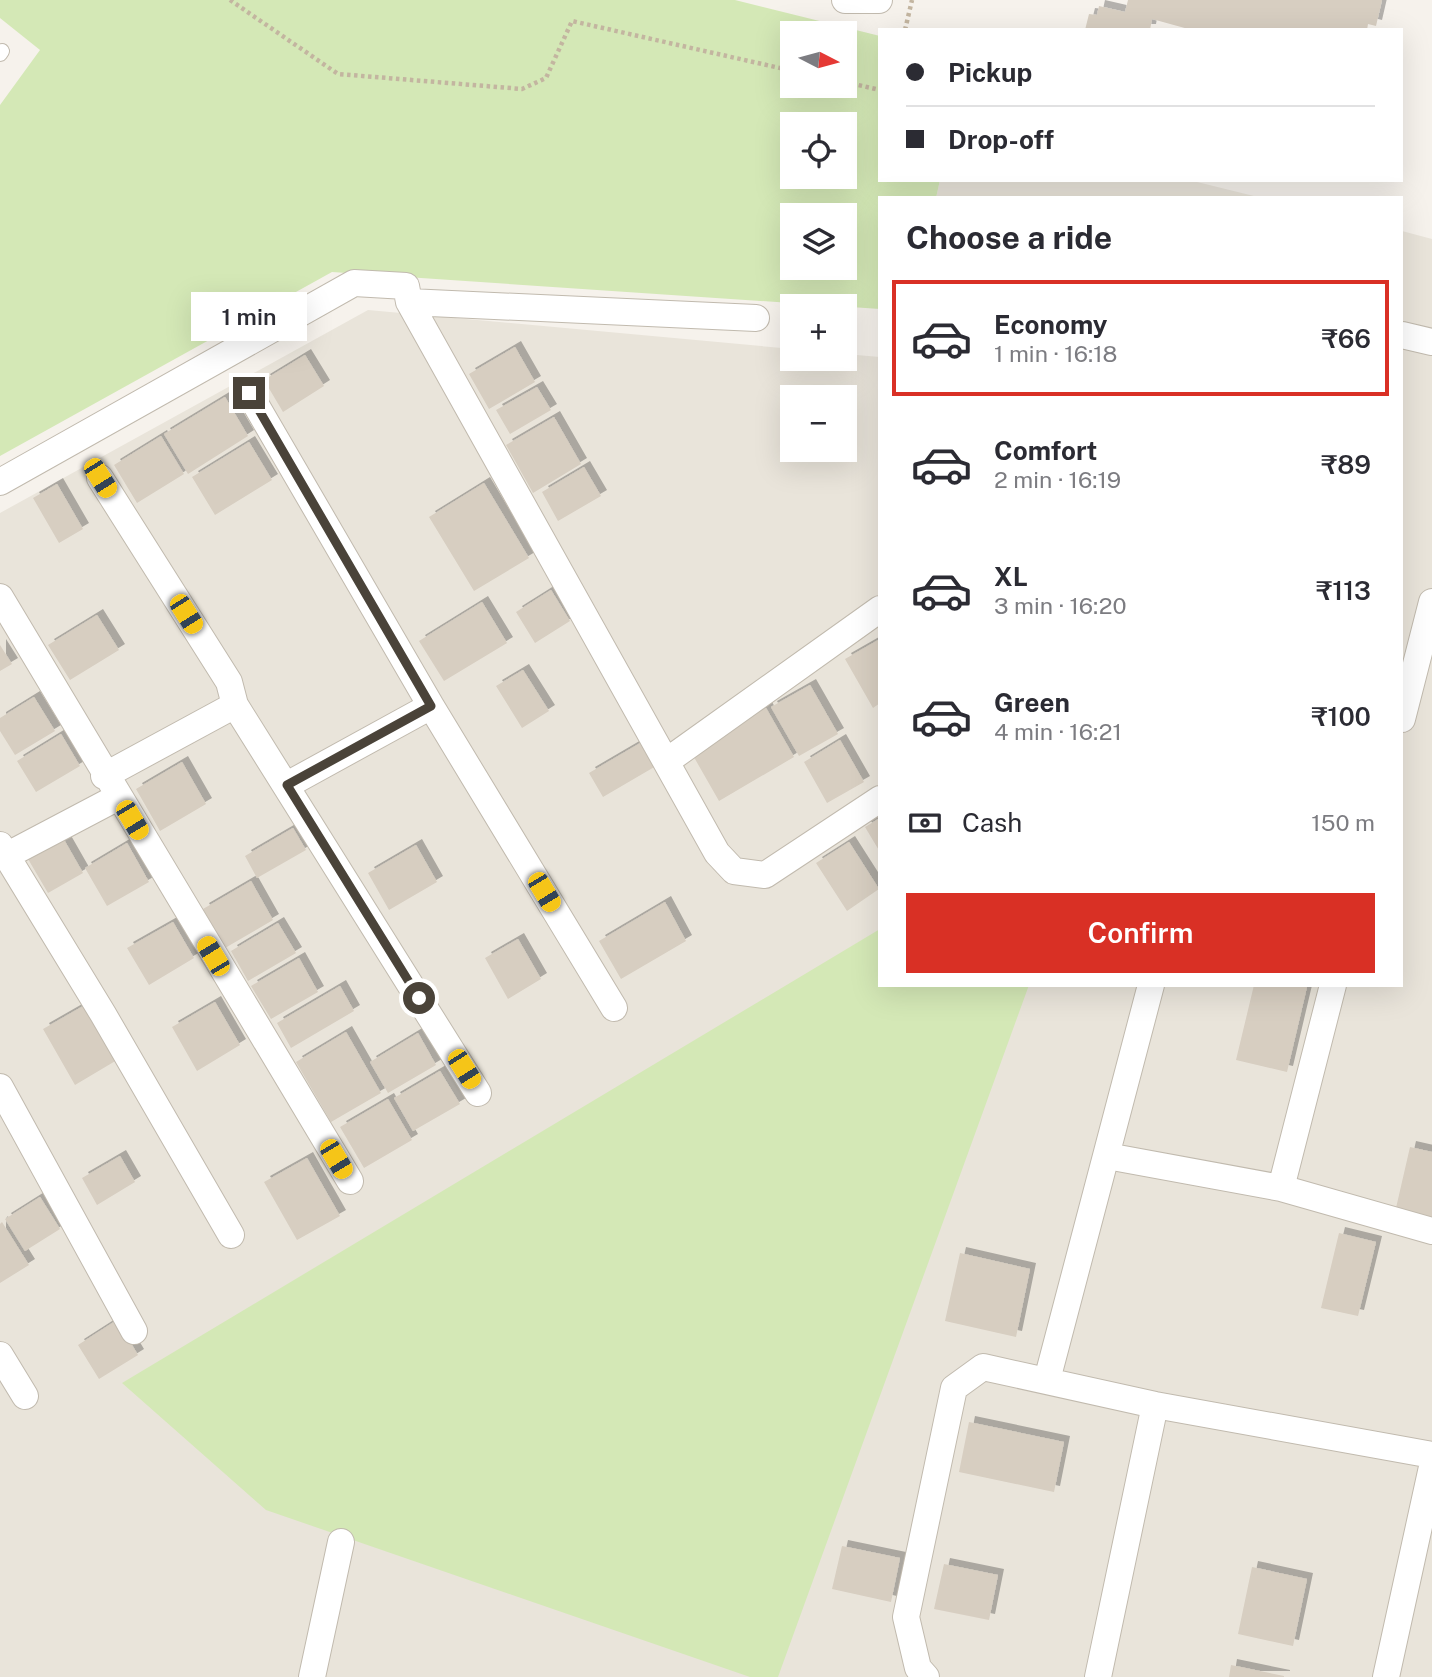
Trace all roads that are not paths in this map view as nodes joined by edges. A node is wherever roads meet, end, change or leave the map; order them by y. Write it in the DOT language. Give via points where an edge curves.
graph roads {
  1 [pos="845,0"];
  2 [pos="879,0"];
  3 [pos="409,302"];
  4 [pos="756,318"];
  5 [pos="1403,335"];
  6 [pos="1432,342"];
  7 [pos="249,393"];
  8 [pos="100,478"];
  9 [pos="0,482"];
  10 [pos="0,597"];
  11 [pos="1432,602"];
  12 [pos="878,610"];
  13 [pos="235,705"];
  14 [pos="431,706"];
  15 [pos="1403,715"];
  16 [pos="667,761"];
  17 [pos="287,785"];
  18 [pos="111,787"];
  19 [pos="878,800"];
  20 [pos="3,850"];
  21 [pos="1150,987"];
  22 [pos="1332,987"];
  23 [pos="614,1008"];
  24 [pos="0,1087"];
  25 [pos="478,1093"];
  26 [pos="1107,1156"];
  27 [pos="350,1181"];
  28 [pos="1281,1188"];
  29 [pos="1432,1231"];
  30 [pos="231,1235"];
  31 [pos="135,1331"];
  32 [pos="0,1356"];
  33 [pos="1047,1380"];
  34 [pos="25,1396"];
  35 [pos="1155,1405"];
  36 [pos="1432,1455"];
  37 [pos="1432,1467"];
  38 [pos="341,1542"];
  39 [pos="312,1677"];
  40 [pos="926,1677"];
  41 [pos="1098,1677"];
  42 [pos="1386,1677"];
  1 -- 2 [label="street"];
  3 -- 4 [label="street"];
  3 -- 9 [label="street" via="406,286 354,284"];
  3 -- 16 [label="street"];
  5 -- 6 [label="street"];
  7 -- 14 [label="street"];
  8 -- 13 [label="street" via="229,681"];
  10 -- 18 [label="street"];
  11 -- 15 [label="street"];
  12 -- 16 [label="street"];
  13 -- 17 [label="street"];
  13 -- 18 [label="street"];
  14 -- 17 [label="street"];
  14 -- 23 [label="street"];
  16 -- 19 [label="street" via="717,853 734,871 765,875"];
  17 -- 25 [label="street"];
  18 -- 20 [label="street"];
  18 -- 27 [label="street"];
  20 -- 30 [label="street"];
  21 -- 26 [label="street"];
  22 -- 28 [label="street"];
  24 -- 31 [label="street"];
  26 -- 28 [label="street"];
  26 -- 33 [label="street"];
  28 -- 29 [label="street"];
  32 -- 34 [label="street"];
  33 -- 35 [label="street"];
  33 -- 40 [label="street" via="983,1367 954,1388 906,1617 918,1668"];
  35 -- 36 [label="street"];
  35 -- 41 [label="street"];
  37 -- 42 [label="street"];
  38 -- 39 [label="street"];
}
